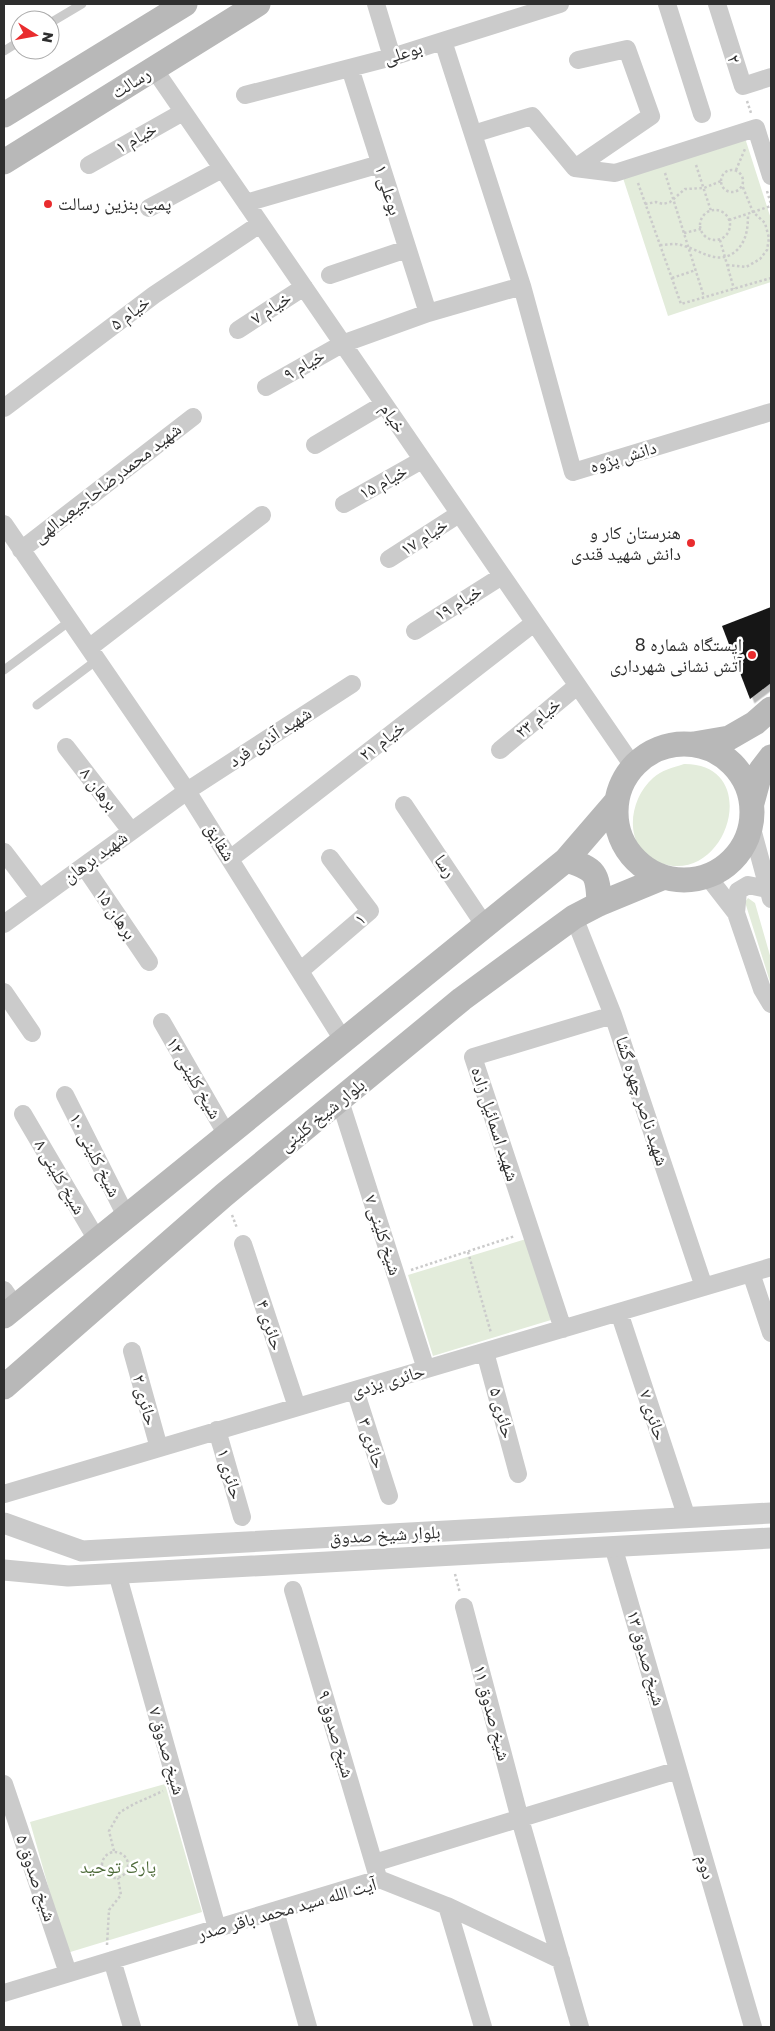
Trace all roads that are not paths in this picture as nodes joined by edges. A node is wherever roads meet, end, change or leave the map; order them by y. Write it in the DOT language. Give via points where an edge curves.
graph roads {
  1 [pos="82,4"];
  2 [pos="186,4"];
  3 [pos="258,4"];
  4 [pos="376,4"];
  5 [pos="667,4"];
  6 [pos="717,4"];
  7 [pos="552,5"];
  8 [pos="60,17"];
  9 [pos="443,41"];
  10 [pos="392,57"];
  11 [pos="578,60"];
  12 [pos="350,68"];
  13 [pos="154,69"];
  14 [pos="771,77"];
  15 [pos="245,95"];
  16 [pos="183,112"];
  17 [pos="702,114"];
  18 [pos="4,116"];
  19 [pos="473,134"];
  20 [pos="4,162"];
  21 [pos="380,164"];
  22 [pos="89,165"];
  23 [pos="575,168"];
  24 [pos="222,169"];
  25 [pos="768,181"];
  26 [pos="246,203"];
  27 [pos="149,208"];
  28 [pos="260,224"];
  29 [pos="407,250"];
  30 [pos="330,275"];
  31 [pos="522,286"];
  32 [pos="304,287"];
  33 [pos="428,313"];
  34 [pos="238,330"];
  35 [pos="342,344"];
  36 [pos="266,387"];
  37 [pos="384,404"];
  38 [pos="4,408"];
  39 [pos="771,412"];
  40 [pos="192,417"];
  41 [pos="315,445"];
  42 [pos="422,460"];
  43 [pos="344,504"];
  44 [pos="459,514"];
  45 [pos="262,515"];
  46 [pos="4,524"];
  47 [pos="21,550"];
  48 [pos="389,559"];
  49 [pos="502,576"];
  50 [pos="70,621"];
  51 [pos="534,622"];
  52 [pos="415,630"];
  53 [pos="93,654"];
  54 [pos="4,670"];
  55 [pos="352,684"];
  56 [pos="577,686"];
  57 [pos="37,705"];
  58 [pos="771,709"];
  59 [pos="692,744"];
  60 [pos="66,747"];
  61 [pos="500,750"];
  62 [pos="771,757"];
  63 [pos="633,766"];
  64 [pos="187,790"];
  65 [pos="616,802"];
  66 [pos="404,805"];
  67 [pos="752,814"];
  68 [pos="131,831"];
  69 [pos="4,852"];
  70 [pos="330,858"];
  71 [pos="230,859"];
  72 [pos="566,860"];
  73 [pos="767,865"];
  74 [pos="84,866"];
  75 [pos="708,877"];
  76 [pos="662,878"];
  77 [pos="770,894"];
  78 [pos="39,898"];
  79 [pos="599,904"];
  80 [pos="736,913"];
  81 [pos="574,917"];
  82 [pos="4,924"];
  83 [pos="485,926"];
  84 [pos="149,962"];
  85 [pos="300,971"];
  86 [pos="4,992"];
  87 [pos="771,1004"];
  88 [pos="613,1015"];
  89 [pos="162,1022"];
  90 [pos="32,1033"];
  91 [pos="344,1040"];
  92 [pos="65,1094"];
  93 [pos="340,1101"];
  94 [pos="23,1114"];
  95 [pos="227,1135"];
  96 [pos="126,1216"];
  97 [pos="97,1240"];
  98 [pos="243,1244"];
  99 [pos="771,1267"];
  100 [pos="751,1273"];
  101 [pos="704,1287"];
  102 [pos="7,1304"];
  103 [pos="619,1312"];
  104 [pos="563,1329"];
  105 [pos="771,1333"];
  106 [pos="490,1350"];
  107 [pos="132,1351"];
  108 [pos="426,1369"];
  109 [pos="4,1387"];
  110 [pos="355,1390"];
  111 [pos="297,1407"];
  112 [pos="217,1430"];
  113 [pos="158,1448"];
  114 [pos="518,1474"];
  115 [pos="4,1494"];
  116 [pos="389,1496"];
  117 [pos="771,1513"];
  118 [pos="242,1517"];
  119 [pos="687,1518"];
  120 [pos="4,1523"];
  121 [pos="771,1540"];
  122 [pos="613,1546"];
  123 [pos="4,1570"];
  124 [pos="117,1573"];
  125 [pos="294,1590"];
  126 [pos="464,1607"];
  127 [pos="678,1770"];
  128 [pos="4,1784"];
  129 [pos="520,1819"];
  130 [pos="376,1871"];
  131 [pos="447,1906"];
  132 [pos="275,1910"];
  133 [pos="217,1928"];
  134 [pos="562,1960"];
  135 [pos="109,1961"];
  136 [pos="68,1973"];
  137 [pos="4,1993"];
  138 [pos="132,2027"];
  139 [pos="308,2027"];
  140 [pos="483,2027"];
  141 [pos="580,2027"];
  142 [pos="753,2027"];
  1 -- 8 [label="lane"];
  2 -- 18 [label="main road"];
  3 -- 13 [label="main road, رسالت"];
  4 -- 10 [label="street"];
  5 -- 17 [label="street"];
  6 -- 14 [label="street, ۲" via="743,86"];
  7 -- 9 [label="street, بوعلی"];
  9 -- 10 [label="street, بوعلی"];
  9 -- 19 [label="street"];
  10 -- 12 [label="street, بوعلی"];
  11 -- 23 [label="street" via="627,49 651,116"];
  12 -- 15 [label="street, بوعلی"];
  12 -- 21 [label="street, ۱ بوعلی"];
  13 -- 16 [label="street, خیام"];
  13 -- 20 [label="main road, رسالت"];
  16 -- 22 [label="street, خیام ۱"];
  16 -- 24 [label="street, خیام"];
  19 -- 23 [label="street" via="532,116"];
  19 -- 31 [label="street"];
  21 -- 26 [label="street"];
  21 -- 29 [label="street, ۱ بوعلی"];
  23 -- 25 [label="street" via="615,173 756,128"];
  24 -- 26 [label="street, خیام"];
  24 -- 27 [label="street"];
  26 -- 28 [label="street, خیام"];
  28 -- 32 [label="street, خیام"];
  28 -- 38 [label="street, خیام ۵" via="154,295"];
  29 -- 30 [label="street"];
  29 -- 33 [label="street, ۱ بوعلی"];
  31 -- 33 [label="street, خیام ۹"];
  31 -- 39 [label="street, دانش پژوه" via="573,472"];
  32 -- 34 [label="street, خیام ۷"];
  32 -- 35 [label="street, خیام"];
  33 -- 35 [label="street, خیام ۹"];
  35 -- 36 [label="street, خیام ۹"];
  35 -- 37 [label="street, خیام"];
  37 -- 41 [label="street"];
  37 -- 42 [label="street, خیام"];
  40 -- 47 [label="street, شهید محمدرضاحاجیعبدالهی"];
  42 -- 43 [label="street, خیام ۱۵"];
  42 -- 44 [label="street, خیام"];
  44 -- 48 [label="street, خیام ۱۷"];
  44 -- 49 [label="street, خیام"];
  45 -- 53 [label="street"];
  46 -- 47 [label="street, شقایق"];
  47 -- 50 [label="street, شقایق"];
  49 -- 51 [label="street, خیام"];
  49 -- 52 [label="street, خیام ۱۹"];
  50 -- 53 [label="street, شقایق"];
  50 -- 54 [label="lane"];
  51 -- 56 [label="street, خیام"];
  51 -- 71 [label="street, خیام ۲۱"];
  53 -- 57 [label="lane"];
  53 -- 64 [label="street, شقایق"];
  55 -- 64 [label="street, شهید آذری فرد"];
  56 -- 61 [label="street, خیام ۲۳"];
  56 -- 63 [label="street, خیام"];
  58 -- 59 [label="main road" via="729,738"];
  59 -- 63 [label="main road" via="670,745 650,752"];
  59 -- 67 [label="main road" via="714,750 732,763 745,781"];
  60 -- 68 [label="street, برهان ۸"];
  62 -- 67 [label="main road" via="760,770"];
  63 -- 65 [label="main road" via="622,783"];
  64 -- 68 [label="street, شهید برهان"];
  64 -- 71 [label="street, شقایق"];
  65 -- 72 [label="main road"];
  65 -- 76 [label="main road" via="616,822 624,846 640,866"];
  66 -- 83 [label="street, رسا"];
  67 -- 73 [label="street"];
  67 -- 75 [label="main road" via="743,847 728,865"];
  68 -- 74 [label="street, شهید برهان"];
  69 -- 78 [label="street"];
  70 -- 85 [label="street, ۱" via="370,911"];
  71 -- 85 [label="street, شقایق"];
  72 -- 79 [label="main road" via="588,867 598,882"];
  72 -- 83 [label="main road"];
  73 -- 77 [label="street"];
  74 -- 78 [label="street, شهید برهان"];
  74 -- 84 [label="street, برهان ۱۵"];
  75 -- 76 [label="main road" via="686,881"];
  75 -- 80 [label="street"];
  76 -- 79 [label="main road, بلوار شیخ کلینی"];
  77 -- 80 [label="street" via="748,885 738,891"];
  78 -- 82 [label="street, شهید برهان"];
  79 -- 81 [label="main road, بلوار شیخ کلینی"];
  80 -- 87 [label="street" via="762,989"];
  81 -- 88 [label="street, شهید ناصر چهره گشا"];
  81 -- 93 [label="main road, بلوار شیخ کلینی" via="462,1000"];
  83 -- 91 [label="main road"];
  85 -- 91 [label="street, شقایق"];
  86 -- 90 [label="street"];
  88 -- 101 [label="street, شهید ناصر چهره گشا"];
  88 -- 104 [label="street, شهید اسمائیل زاده" via="473,1057"];
  89 -- 95 [label="street, شیخ کلینی ۱۲"];
  91 -- 95 [label="main road"];
  92 -- 96 [label="street, شیخ کلینی ۱۰"];
  93 -- 108 [label="street, شیخ کلینی ۷"];
  93 -- 109 [label="main road, بلوار شیخ کلینی" via="224,1195"];
  94 -- 97 [label="street, شیخ کلینی ۸"];
  95 -- 96 [label="main road"];
  96 -- 97 [label="main road"];
  97 -- 102 [label="main road"];
  98 -- 111 [label="street, حائری ۴"];
  99 -- 100 [label="street, حائری یزدی"];
  100 -- 101 [label="street, حائری یزدی"];
  100 -- 105 [label="street"];
  101 -- 103 [label="street, حائری یزدی"];
  103 -- 104 [label="street, حائری یزدی"];
  103 -- 119 [label="street, حائری ۷"];
  104 -- 106 [label="street, حائری یزدی"];
  106 -- 108 [label="street, حائری یزدی"];
  106 -- 114 [label="street, حائری ۵"];
  107 -- 113 [label="street, حائری ۲"];
  108 -- 110 [label="street, حائری یزدی"];
  110 -- 111 [label="street, حائری یزدی"];
  110 -- 116 [label="street, حائری ۳"];
  111 -- 112 [label="street, حائری یزدی"];
  112 -- 113 [label="street, حائری یزدی"];
  112 -- 118 [label="street, حائری ۱"];
  113 -- 115 [label="street, حائری یزدی"];
  117 -- 119 [label="street, بلوار شیخ صدوق"];
  119 -- 120 [label="street, بلوار شیخ صدوق" via="82,1551"];
  121 -- 122 [label="street, بلوار شیخ صدوق"];
  122 -- 124 [label="street, بلوار شیخ صدوق"];
  122 -- 127 [label="street, شیخ صدوق ۱۳"];
  123 -- 124 [label="street, بلوار شیخ صدوق" via="68,1576"];
  124 -- 133 [label="street, شیخ صدوق ۷"];
  125 -- 130 [label="street, شیخ صدوق ۹"];
  126 -- 129 [label="street, شیخ صدوق ۱۱"];
  127 -- 129 [label="street"];
  127 -- 142 [label="street, دوم"];
  128 -- 136 [label="street, شیخ صدوق ۵"];
  129 -- 130 [label="street"];
  129 -- 134 [label="street, شیخ صدوق ۱۱"];
  130 -- 131 [label="street, آیت الله سید محمد باقر صدر"];
  130 -- 132 [label="street, آیت الله سید محمد باقر صدر"];
  131 -- 134 [label="street, آیت الله سید محمد باقر صدر"];
  131 -- 140 [label="street"];
  132 -- 133 [label="street, آیت الله سید محمد باقر صدر"];
  132 -- 139 [label="street"];
  133 -- 135 [label="street, آیت الله سید محمد باقر صدر"];
  134 -- 141 [label="street, شیخ صدوق ۱۱"];
  135 -- 136 [label="street, آیت الله سید محمد باقر صدر"];
  135 -- 138 [label="street"];
  136 -- 137 [label="street, آیت الله سید محمد باقر صدر"];
}
